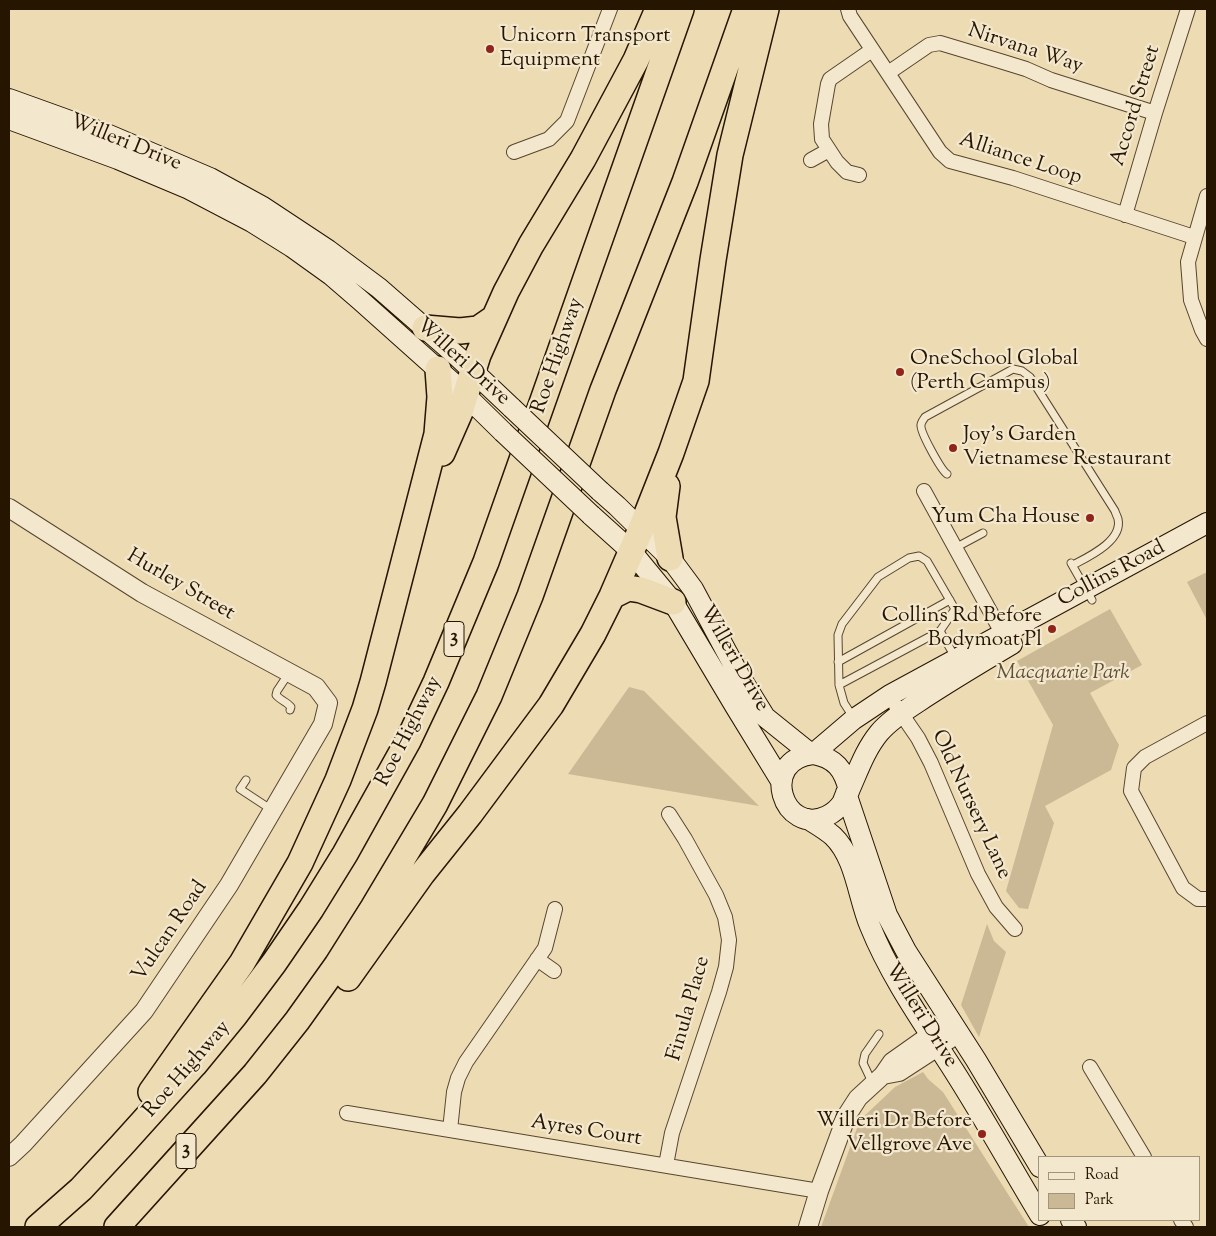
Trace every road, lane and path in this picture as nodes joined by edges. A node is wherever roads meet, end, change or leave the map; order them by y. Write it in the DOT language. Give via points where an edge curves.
graph roads {
  1 [pos="610,9"];
  2 [pos="658,9"];
  3 [pos="681,9"];
  4 [pos="746,9"];
  5 [pos="766,9"];
  6 [pos="848,9"];
  7 [pos="1185,10"];
  8 [pos="872,50"];
  9 [pos="888,73"];
  10 [pos="9,99"];
  11 [pos="1155,112"];
  12 [pos="9,118"];
  13 [pos="829,150"];
  14 [pos="514,152"];
  15 [pos="811,160"];
  16 [pos="859,175"];
  17 [pos="1207,196"];
  18 [pos="1125,215"];
  19 [pos="1194,237"];
  20 [pos="494,318"];
  21 [pos="424,328"];
  22 [pos="1207,339"];
  23 [pos="438,369"];
  24 [pos="473,372"];
  25 [pos="465,395"];
  26 [pos="671,454"];
  27 [pos="947,474"];
  28 [pos="924,491"];
  29 [pos="9,508"];
  30 [pos="416,510"];
  31 [pos="1207,523"];
  32 [pos="983,533"];
  33 [pos="1207,538"];
  34 [pos="636,540"];
  35 [pos="955,548"];
  36 [pos="670,558"];
  37 [pos="1089,594"];
  38 [pos="612,596"];
  39 [pos="950,600"];
  40 [pos="673,602"];
  41 [pos="940,631"];
  42 [pos="1006,640"];
  43 [pos="838,662"];
  44 [pos="960,666"];
  45 [pos="289,672"];
  46 [pos="839,685"];
  47 [pos="890,695"];
  48 [pos="328,703"];
  49 [pos="290,710"];
  50 [pos="901,714"];
  51 [pos="854,719"];
  52 [pos="1207,724"];
  53 [pos="812,754"];
  54 [pos="246,780"];
  55 [pos="782,780"];
  56 [pos="848,792"];
  57 [pos="273,810"];
  58 [pos="669,814"];
  59 [pos="808,819"];
  60 [pos="1207,899"];
  61 [pos="555,909"];
  62 [pos="1015,929"];
  63 [pos="537,959"];
  64 [pos="554,971"];
  65 [pos="954,1027"];
  66 [pos="879,1034"];
  67 [pos="934,1041"];
  68 [pos="1090,1067"];
  69 [pos="255,1074"];
  70 [pos="878,1079"];
  71 [pos="347,1113"];
  72 [pos="450,1130"];
  73 [pos="1143,1156"];
  74 [pos="9,1157"];
  75 [pos="1038,1163"];
  76 [pos="666,1165"];
  77 [pos="81,1189"];
  78 [pos="819,1190"];
  79 [pos="1038,1211"];
  80 [pos="38,1227"];
  81 [pos="117,1227"];
  82 [pos="808,1227"];
  1 -- 14 [label="street" via="567,121 549,139"];
  2 -- 20 [label="highway" via="636,60 584,159 531,245"];
  3 -- 77 [label="highway, Roe Highway / 3" via="486,562 408,740 345,854 274,963 215,1041"];
  4 -- 69 [label="highway, 3" via="685,182 604,390 530,596 489,696 435,804 374,908 332,973"];
  5 -- 26 [label="highway" via="730,155 696,381"];
  6 -- 8 [label="street, Alliance Loop"];
  7 -- 11 [label="street, Accord Street"];
  8 -- 9 [label="street, Alliance Loop"];
  8 -- 13 [label="street" via="830,79 821,124 822,139"];
  9 -- 11 [label="street, Nirvana Way" via="929,45 940,43"];
  9 -- 18 [label="street, Alliance Loop" via="940,152 950,161"];
  10 -- 21 [label="main road, Willeri Drive" via="109,136 218,182 328,250 379,288"];
  11 -- 18 [label="street, Accord Street"];
  12 -- 23 [label="main road, Willeri Drive" via="178,184 252,222 331,274"];
  13 -- 15 [label="street"];
  13 -- 16 [label="street" via="848,172"];
  17 -- 19 [label="street"];
  18 -- 19 [label="street, Alliance Loop"];
  19 -- 22 [label="street" via="1188,262 1190,294"];
  20 -- 21 [label="highway" via="478,329"];
  20 -- 24 [label="highway"];
  21 -- 24 [label="main road, Willeri Drive"];
  23 -- 25 [label="main road, Willeri Drive"];
  23 -- 30 [label="highway" via="437,434"];
  24 -- 25 [label="highway"];
  24 -- 34 [label="main road, Willeri Drive, bridge" via="600,490"];
  25 -- 30 [label="highway"];
  25 -- 34 [label="main road, Willeri Drive, bridge" via="591,515"];
  26 -- 34 [label="highway"];
  26 -- 36 [label="highway" via="663,518"];
  27 -- 37 [label="lane" via="922,431 921,424 925,418 1012,370 1022,371 1030,377 1118,519 1115,534 1104,548 1072,564"];
  28 -- 35 [label="street"];
  29 -- 45 [label="street, Hurley Street" via="142,593"];
  30 -- 77 [label="highway" via="374,682 338,780 300,862 242,963"];
  31 -- 37 [label="main road, Collins Road"];
  32 -- 35 [label="lane"];
  33 -- 37 [label="main road, Collins Road"];
  34 -- 36 [label="main road, Willeri Drive"];
  34 -- 38 [label="highway"];
  34 -- 40 [label="main road, Willeri Drive"];
  35 -- 42 [label="street"];
  36 -- 53 [label="main road, Willeri Drive" via="693,589 765,717"];
  37 -- 42 [label="main road, Collins Road"];
  38 -- 40 [label="highway" via="628,588"];
  38 -- 69 [label="highway" via="551,705 422,874 347,980 313,1024"];
  39 -- 41 [label="lane" via="955,610"];
  39 -- 43 [label="lane"];
  39 -- 43 [label="lane" via="927,561 919,556 909,558 878,577 842,624 838,635"];
  40 -- 55 [label="main road, Willeri Drive"];
  41 -- 44 [label="lane"];
  41 -- 46 [label="lane"];
  42 -- 44 [label="main road, Collins Road"];
  43 -- 46 [label="lane"];
  44 -- 47 [label="main road, Collins Road"];
  44 -- 50 [label="main road, Collins Road"];
  45 -- 48 [label="street, Hurley Street" via="316,687"];
  45 -- 49 [label="lane" via="276,695 289,704"];
  46 -- 51 [label="lane"];
  47 -- 50 [label="street, Old Nursery Lane"];
  47 -- 51 [label="main road, Collins Road"];
  48 -- 57 [label="street, Vulcan Road" via="324,724"];
  50 -- 56 [label="main road, Collins Road" via="879,732 864,755"];
  50 -- 62 [label="street, Old Nursery Lane" via="931,763 982,882 996,907"];
  51 -- 53 [label="main road, Collins Road"];
  52 -- 60 [label="street" via="1145,757 1134,768 1131,791 1183,888 1198,899"];
  53 -- 55 [label="main road" via="793,761"];
  53 -- 56 [label="main road, Willeri Drive" via="824,756 837,765 845,775"];
  54 -- 57 [label="lane" via="240,788"];
  55 -- 59 [label="main road, Willeri Drive" via="785,803 792,812"];
  56 -- 59 [label="main road" via="834,812 826,817"];
  56 -- 65 [label="main road, Willeri Drive" via="887,915"];
  57 -- 74 [label="street, Vulcan Road" via="229,886 144,1011"];
  58 -- 76 [label="street, Finula Place" via="716,895 725,917 729,940 726,967 672,1132"];
  59 -- 67 [label="main road, Willeri Drive" via="834,837 847,856 869,925 885,960"];
  61 -- 63 [label="street" via="545,948"];
  63 -- 64 [label="street"];
  63 -- 72 [label="street" via="466,1062 454,1092"];
  65 -- 67 [label="street"];
  65 -- 75 [label="main road, Willeri Drive"];
  66 -- 70 [label="lane" via="865,1054 863,1063"];
  67 -- 70 [label="street" via="899,1072"];
  67 -- 79 [label="main road, Willeri Drive"];
  68 -- 73 [label="street"];
  69 -- 81 [label="highway, 3"];
  70 -- 78 [label="street" via="847,1114"];
  71 -- 72 [label="street, Ayres Court"];
  72 -- 76 [label="street, Ayres Court"];
  76 -- 78 [label="street, Ayres Court"];
  77 -- 80 [label="highway, Roe Highway / 3"];
  78 -- 82 [label="street"];
}
